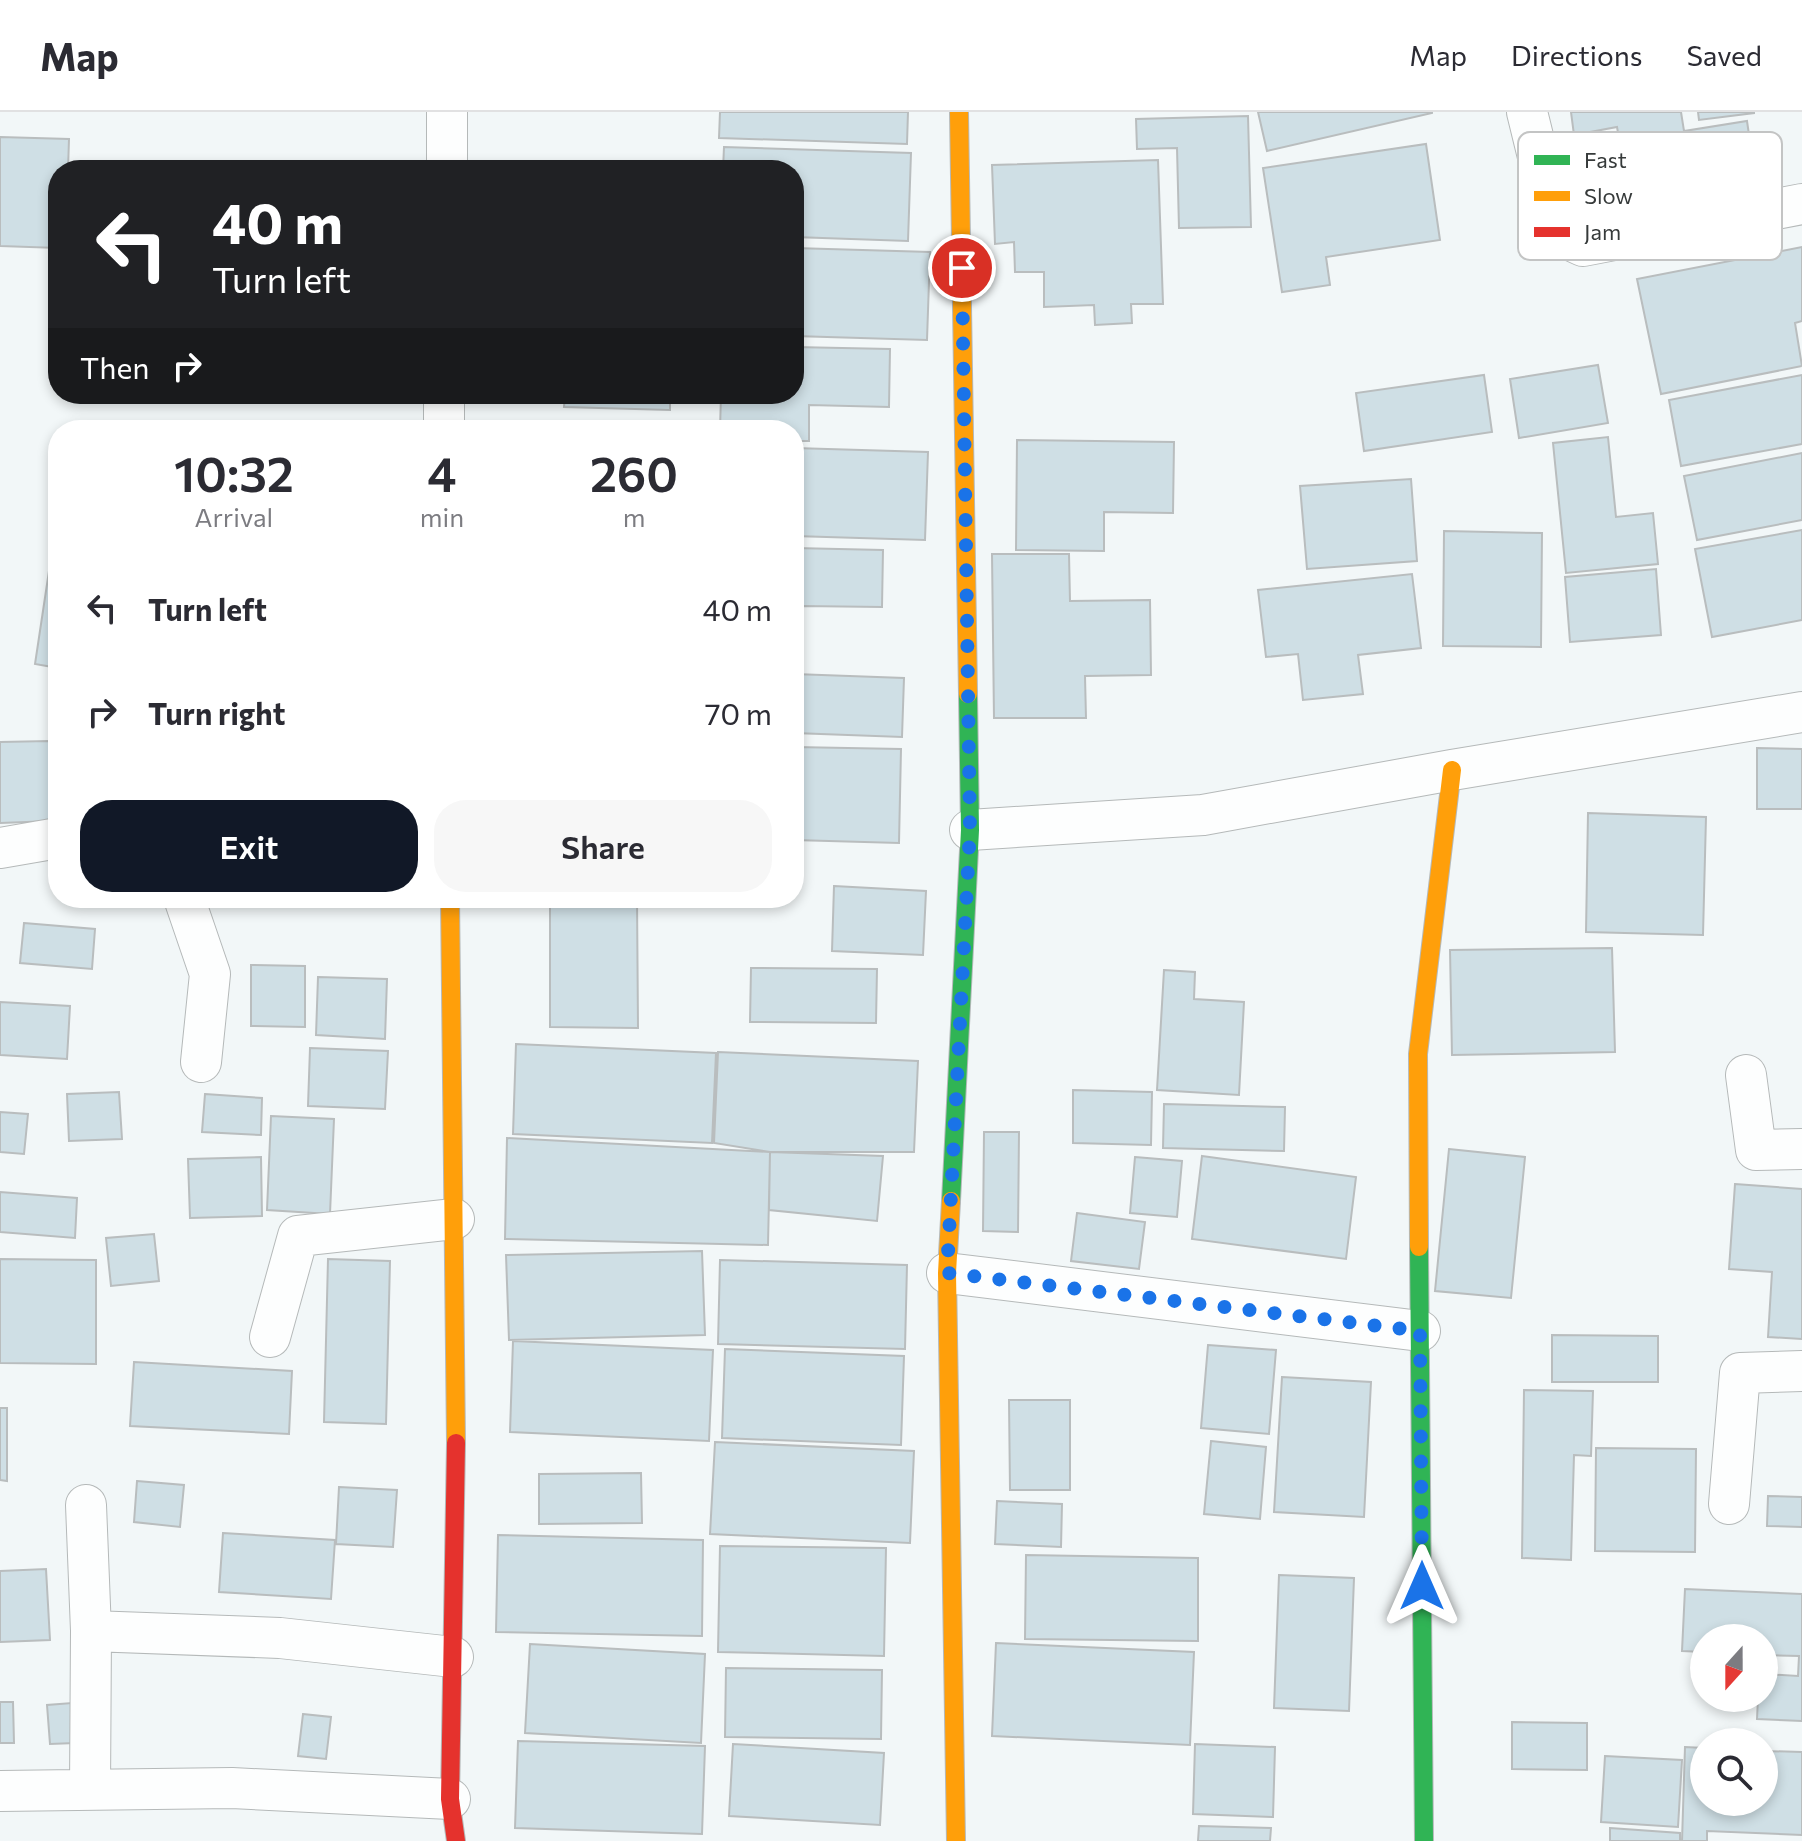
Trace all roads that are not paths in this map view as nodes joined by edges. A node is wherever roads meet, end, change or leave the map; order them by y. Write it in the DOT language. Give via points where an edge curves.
graph roads {
  1 [pos="447,112"];
  2 [pos="959,112"];
  3 [pos="1527,112"];
  4 [pos="1532,132"];
  5 [pos="447,160"];
  6 [pos="1802,204"];
  7 [pos="1782,208"];
  8 [pos="1802,712"];
  9 [pos="1452,770"];
  10 [pos="970,830"];
  11 [pos="48,840"];
  12 [pos="0,848"];
  13 [pos="187,908"];
  14 [pos="450,908"];
  15 [pos="201,1062"];
  16 [pos="1746,1075"];
  17 [pos="1802,1149"];
  18 [pos="454,1219"];
  19 [pos="947,1273"];
  20 [pos="1420,1331"];
  21 [pos="270,1337"];
  22 [pos="1802,1371"];
  23 [pos="1729,1504"];
  24 [pos="86,1505"];
  25 [pos="91,1631"];
  26 [pos="453,1657"];
  27 [pos="90,1790"];
  28 [pos="0,1791"];
  29 [pos="450,1799"];
  30 [pos="456,1841"];
  31 [pos="956,1841"];
  32 [pos="1424,1841"];
  1 -- 5 [label="street"];
  2 -- 10 [label="street"];
  3 -- 4 [label="street"];
  6 -- 7 [label="street"];
  8 -- 9 [label="street"];
  9 -- 10 [label="street" via="1203,815"];
  9 -- 20 [label="street" via="1418,1054"];
  10 -- 19 [label="street"];
  11 -- 12 [label="street"];
  13 -- 15 [label="street" via="210,974"];
  14 -- 18 [label="street"];
  16 -- 17 [label="street" via="1756,1150"];
  18 -- 21 [label="street" via="298,1236"];
  18 -- 26 [label="street"];
  19 -- 20 [label="street"];
  19 -- 31 [label="street"];
  20 -- 32 [label="street"];
  22 -- 23 [label="street" via="1740,1373"];
  24 -- 25 [label="street"];
  25 -- 26 [label="street" via="280,1638"];
  25 -- 27 [label="street"];
  26 -- 29 [label="street"];
  27 -- 28 [label="street"];
  27 -- 29 [label="street" via="232,1788"];
  29 -- 30 [label="street"];
}
